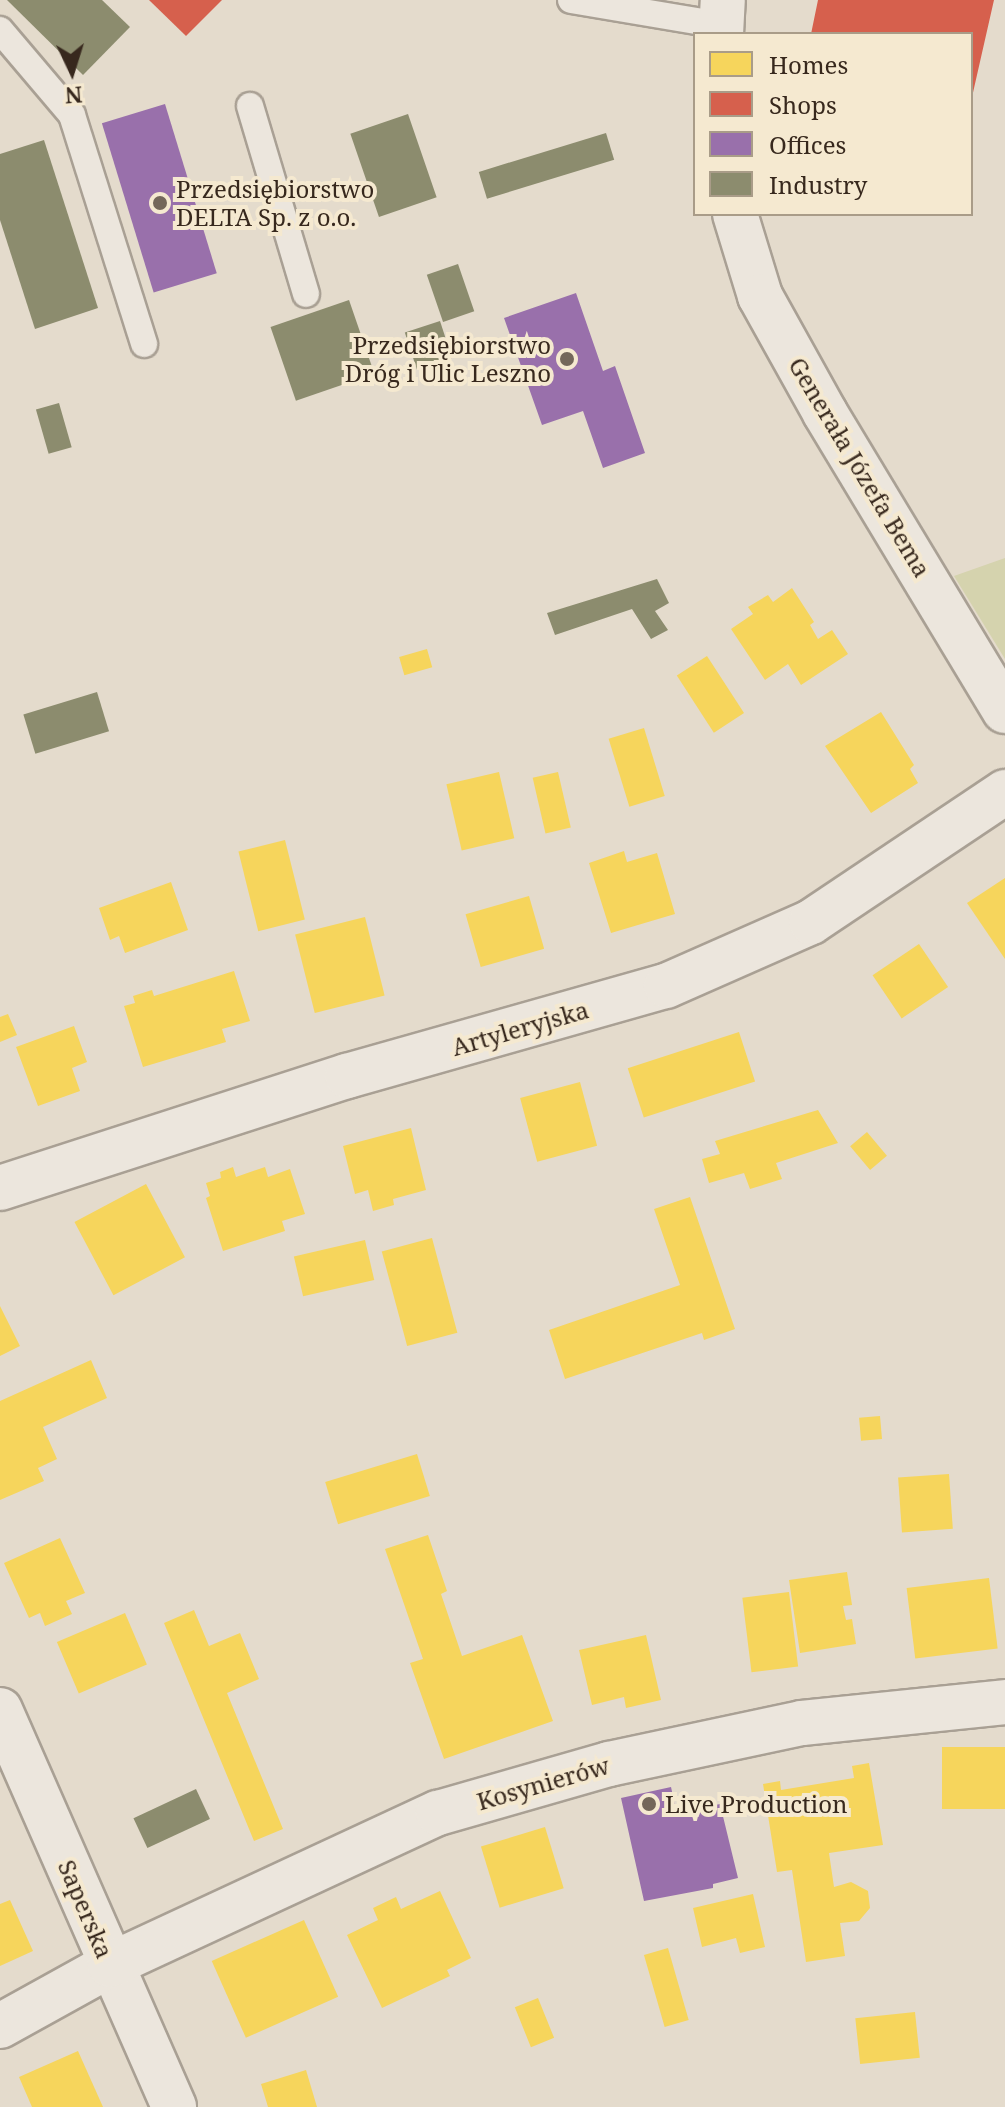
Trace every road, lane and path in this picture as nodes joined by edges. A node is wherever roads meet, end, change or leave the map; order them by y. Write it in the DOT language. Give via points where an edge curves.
graph roads {
  1 [pos="571,0"];
  2 [pos="722,20"];
  3 [pos="0,30"];
  4 [pos="250,106"];
  5 [pos="736,216"];
  6 [pos="306,294"];
  7 [pos="144,344"];
  8 [pos="1005,711"];
  9 [pos="1005,792"];
  10 [pos="0,1188"];
  11 [pos="1005,1702"];
  12 [pos="0,1710"];
  13 [pos="110,1965"];
  14 [pos="0,2026"];
  15 [pos="174,2107"];
  1 -- 2 [label="lane"];
  3 -- 7 [label="lane" via="72,115"];
  4 -- 6 [label="lane"];
  5 -- 8 [label="street, Generała Józefa Bema" via="760,296"];
  9 -- 10 [label="street, Artyleryjska" via="811,922 666,986 332,1080"];
  11 -- 13 [label="street, Kosynierów" via="802,1723 609,1764 438,1813"];
  12 -- 13 [label="street, Saperska"];
  13 -- 14 [label="street, Kosynierów"];
  13 -- 15 [label="street, Saperska"];
}
